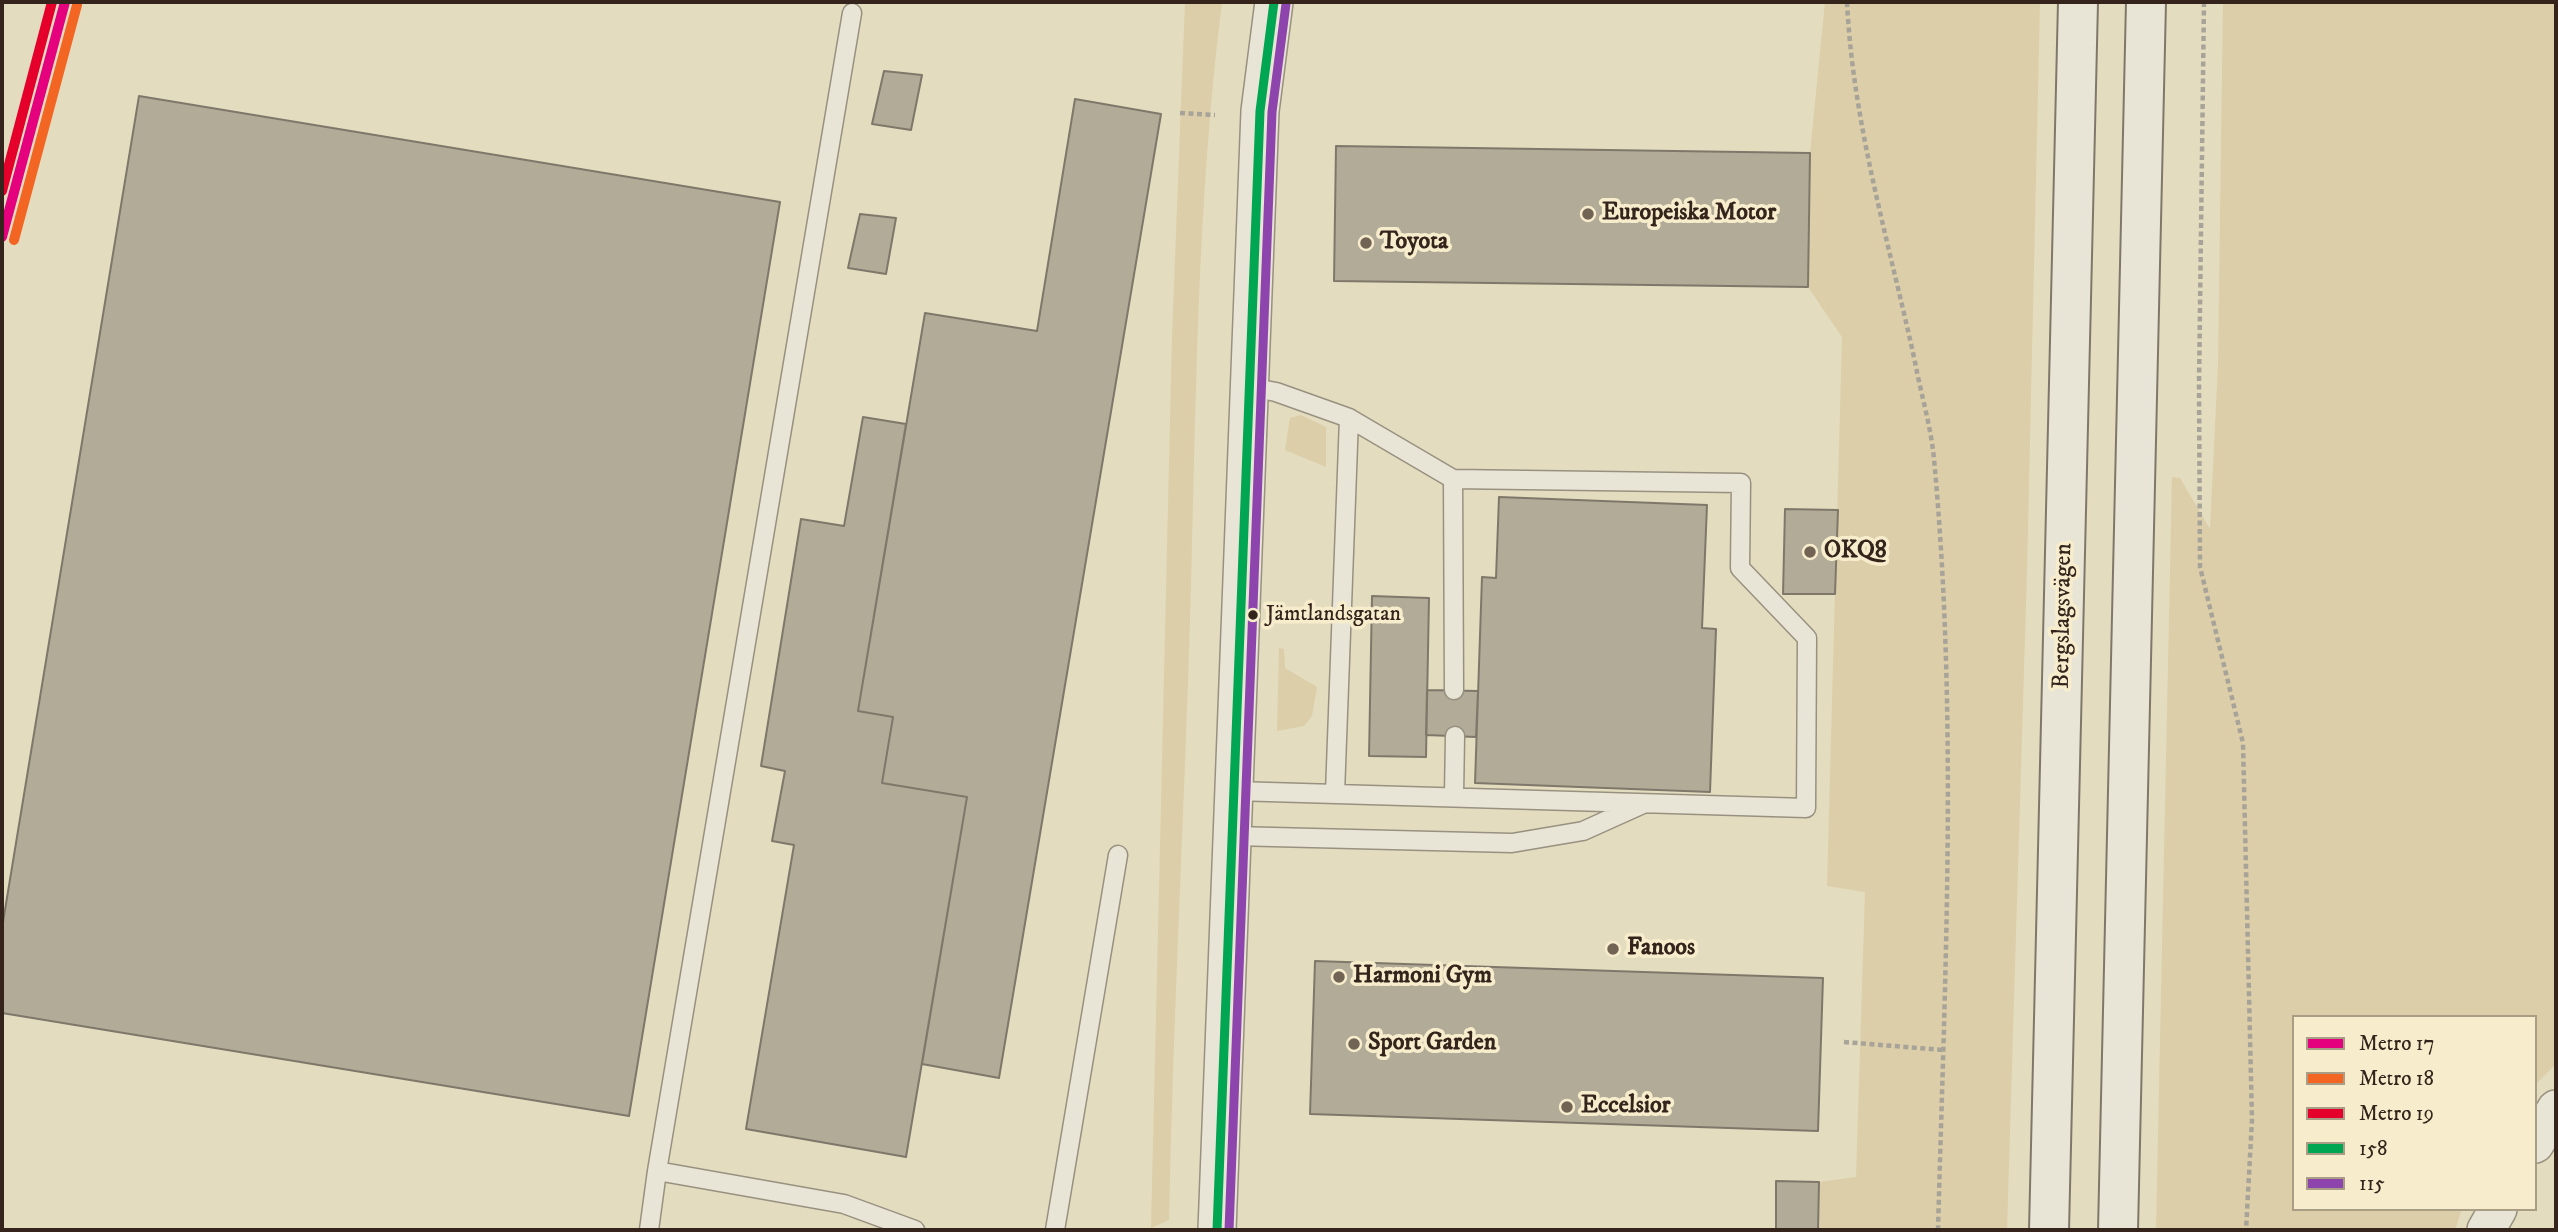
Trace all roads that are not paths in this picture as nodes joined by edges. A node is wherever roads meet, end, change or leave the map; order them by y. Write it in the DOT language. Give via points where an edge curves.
graph roads {
  1 [pos="1274,2"];
  2 [pos="2078,2"];
  3 [pos="2146,2"];
  4 [pos="852,13"];
  5 [pos="1250,387"];
  6 [pos="1349,418"];
  7 [pos="1453,479"];
  8 [pos="1454,690"];
  9 [pos="1455,736"];
  10 [pos="1235,791"];
  11 [pos="1335,793"];
  12 [pos="1454,795"];
  13 [pos="1647,802"];
  14 [pos="1233,836"];
  15 [pos="1118,855"];
  16 [pos="2556,1109"];
  17 [pos="2537,1141"];
  18 [pos="657,1171"];
  19 [pos="2497,1211"];
  20 [pos="649,1230"];
  21 [pos="915,1230"];
  22 [pos="1055,1230"];
  23 [pos="1217,1230"];
  24 [pos="2049,1230"];
  25 [pos="2118,1230"];
  26 [pos="2487,1230"];
  1 -- 5 [label="street" via="1260,111"];
  2 -- 24 [label="main road, Bergslagsvägen"];
  3 -- 25 [label="main road"];
  4 -- 18 [label="lane"];
  5 -- 6 [label="lane"];
  5 -- 10 [label="street"];
  6 -- 7 [label="lane"];
  6 -- 11 [label="lane"];
  7 -- 8 [label="lane"];
  7 -- 13 [label="lane" via="1741,483 1740,568 1807,638 1805,808"];
  9 -- 12 [label="lane"];
  10 -- 11 [label="lane"];
  10 -- 14 [label="street"];
  11 -- 12 [label="lane"];
  12 -- 13 [label="lane"];
  13 -- 14 [label="lane" via="1583,831 1512,844"];
  14 -- 23 [label="street"];
  15 -- 22 [label="lane"];
  16 -- 17 [label="street"];
  18 -- 20 [label="lane"];
  18 -- 21 [label="lane" via="844,1204"];
  19 -- 26 [label="street"];
}
